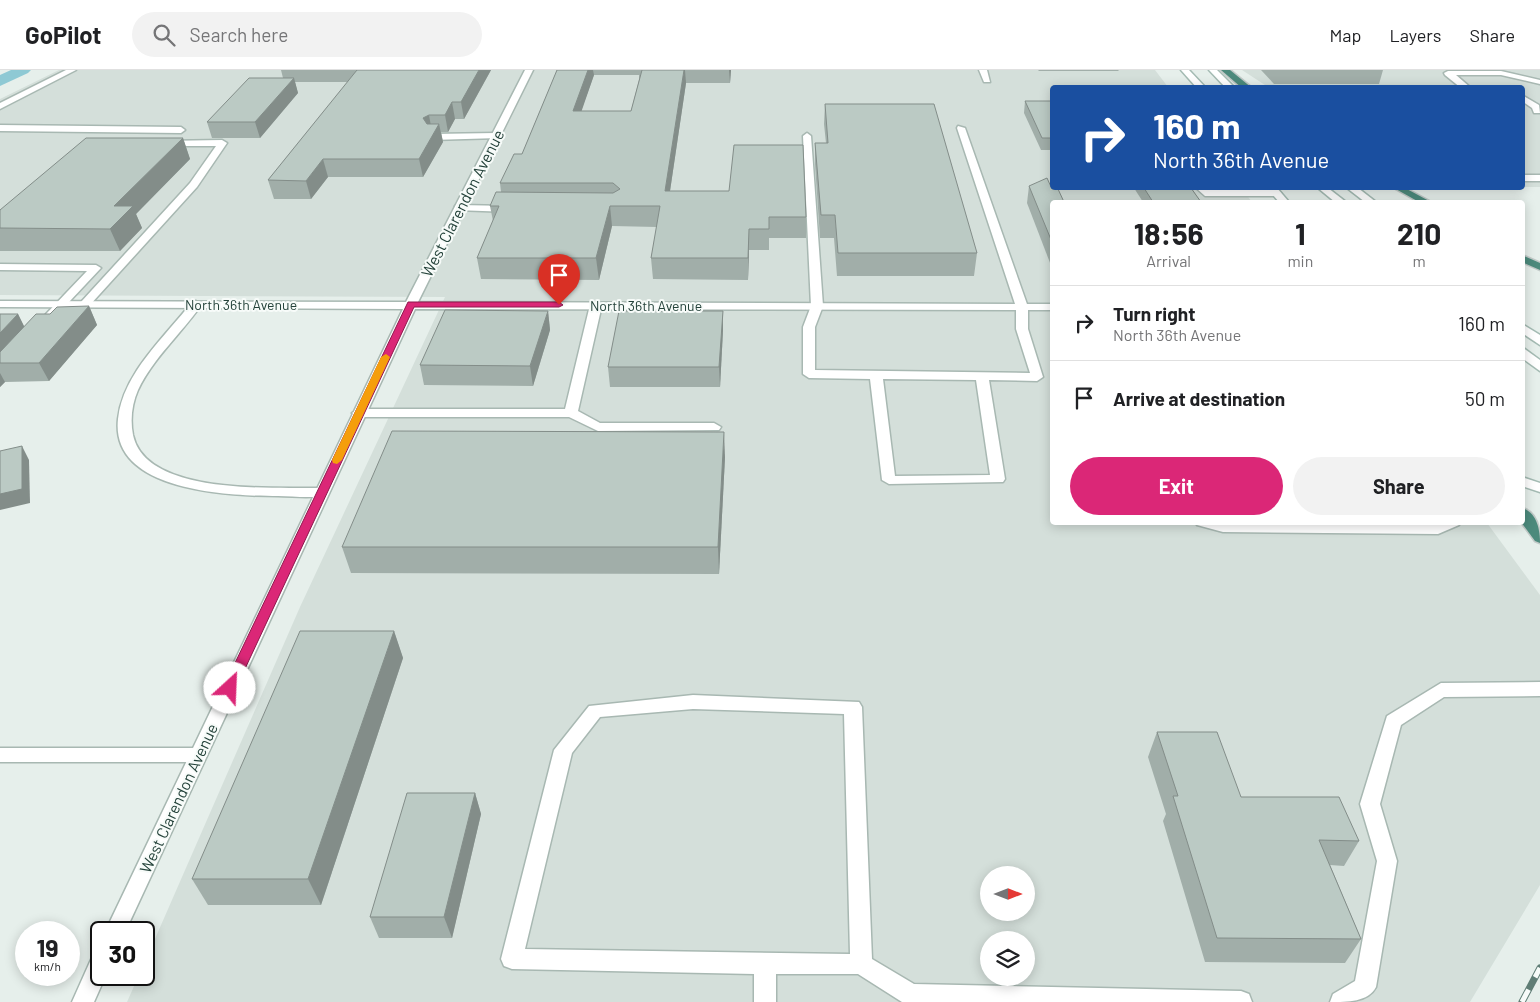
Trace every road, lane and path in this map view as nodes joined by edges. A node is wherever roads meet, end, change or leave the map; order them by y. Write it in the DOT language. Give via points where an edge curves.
graph roads {
  1 [pos="72,70"];
  2 [pos="529,70"];
  3 [pos="983,70"];
  4 [pos="1185,70"];
  5 [pos="1213,70"];
  6 [pos="1225,70"];
  7 [pos="1490,73"];
  8 [pos="987,80"];
  9 [pos="1540,82"];
  10 [pos="1503,83"];
  11 [pos="1197,85"];
  12 [pos="1228,85"];
  13 [pos="1244,85"];
  14 [pos="1463,85"];
  15 [pos="1525,99"];
  16 [pos="0,106"];
  17 [pos="1525,111"];
  18 [pos="1539,111"];
  19 [pos="0,128"];
  20 [pos="961,128"];
  21 [pos="181,130"];
  22 [pos="496,136"];
  23 [pos="807,136"];
  24 [pos="432,137"];
  25 [pos="153,143"];
  26 [pos="1525,178"];
  27 [pos="1540,178"];
  28 [pos="1203,190"];
  29 [pos="1274,190"];
  30 [pos="1326,190"];
  31 [pos="1355,190"];
  32 [pos="1403,190"];
  33 [pos="1282,200"];
  34 [pos="1338,200"];
  35 [pos="1368,200"];
  36 [pos="1422,200"];
  37 [pos="459,208"];
  38 [pos="517,209"];
  39 [pos="1525,260"];
  40 [pos="0,267"];
  41 [pos="1540,267"];
  42 [pos="0,304"];
  43 [pos="62,304"];
  44 [pos="85,304"];
  45 [pos="196,304"];
  46 [pos="411,304"];
  47 [pos="596,305"];
  48 [pos="817,306"];
  49 [pos="1022,306"];
  50 [pos="1050,307"];
  51 [pos="41,325"];
  52 [pos="1525,328"];
  53 [pos="1540,341"];
  54 [pos="1525,354"];
  55 [pos="1540,367"];
  56 [pos="876,375"];
  57 [pos="982,376"];
  58 [pos="359,413"];
  59 [pos="570,413"];
  60 [pos="714,427"];
  61 [pos="1525,482"];
  62 [pos="1540,488"];
  63 [pos="322,492"];
  64 [pos="1525,517"];
  65 [pos="1215,525"];
  66 [pos="1447,525"];
  67 [pos="1540,538"];
  68 [pos="1540,689"];
  69 [pos="0,755"];
  70 [pos="198,755"];
  71 [pos="120,921"];
  72 [pos="765,964"];
  73 [pos="861,964"];
  74 [pos="90,985"];
  75 [pos="82,1002"];
  76 [pos="765,1002"];
  77 [pos="1241,1002"];
  78 [pos="1341,1002"];
  1 -- 16 [label="street"];
  2 -- 22 [label="street, West Clarendon Avenue"];
  3 -- 8 [label="street"];
  4 -- 11 [label="street"];
  5 -- 12 [label="street"];
  6 -- 13 [label="highway"];
  7 -- 9 [label="street"];
  7 -- 10 [label="street"];
  7 -- 14 [label="street" via="1448,73"];
  15 -- 18 [label="street"];
  17 -- 18 [label="street"];
  19 -- 21 [label="street"];
  20 -- 49 [label="street"];
  22 -- 24 [label="street"];
  22 -- 37 [label="street, West Clarendon Avenue"];
  23 -- 48 [label="street"];
  25 -- 44 [label="street" via="222,143 194,185"];
  26 -- 27 [label="street"];
  28 -- 29 [label="street"];
  29 -- 33 [label="street"];
  30 -- 34 [label="street"];
  31 -- 35 [label="street"];
  32 -- 36 [label="highway"];
  37 -- 38 [label="street"];
  37 -- 46 [label="street, West Clarendon Avenue"];
  39 -- 41 [label="highway"];
  40 -- 43 [label="street" via="96,268"];
  42 -- 43 [label="street, North 36th Avenue"];
  43 -- 44 [label="street, North 36th Avenue"];
  43 -- 51 [label="street"];
  44 -- 45 [label="street, North 36th Avenue"];
  45 -- 46 [label="street, North 36th Avenue"];
  45 -- 63 [label="street" via="133,387 125,413 123,436 133,457 156,473 186,483 220,489"];
  46 -- 47 [label="street, North 36th Avenue"];
  46 -- 58 [label="street, West Clarendon Avenue"];
  47 -- 48 [label="street, North 36th Avenue"];
  47 -- 59 [label="street"];
  48 -- 49 [label="street, North 36th Avenue"];
  48 -- 56 [label="street" via="810,327 809,374"];
  49 -- 50 [label="street, North 36th Avenue"];
  49 -- 57 [label="street" via="1022,329 1037,377"];
  52 -- 53 [label="street"];
  54 -- 55 [label="street"];
  56 -- 57 [label="street"];
  56 -- 57 [label="street" via="889,480 998,479"];
  58 -- 59 [label="street"];
  58 -- 63 [label="street, West Clarendon Avenue"];
  59 -- 60 [label="street" via="598,427"];
  61 -- 62 [label="street"];
  63 -- 70 [label="street, West Clarendon Avenue"];
  64 -- 67 [label="highway"];
  65 -- 66 [label="street" via="1438,529"];
  68 -- 78 [label="street" via="1441,690 1394,721 1370,804 1387,861 1365,987"];
  69 -- 70 [label="street"];
  70 -- 71 [label="street, West Clarendon Avenue"];
  72 -- 73 [label="street"];
  72 -- 73 [label="street" via="512,959 563,750 594,711 692,702 853,707"];
  72 -- 76 [label="street"];
  73 -- 77 [label="street" via="911,995"];
  74 -- 75 [label="street"];
}
